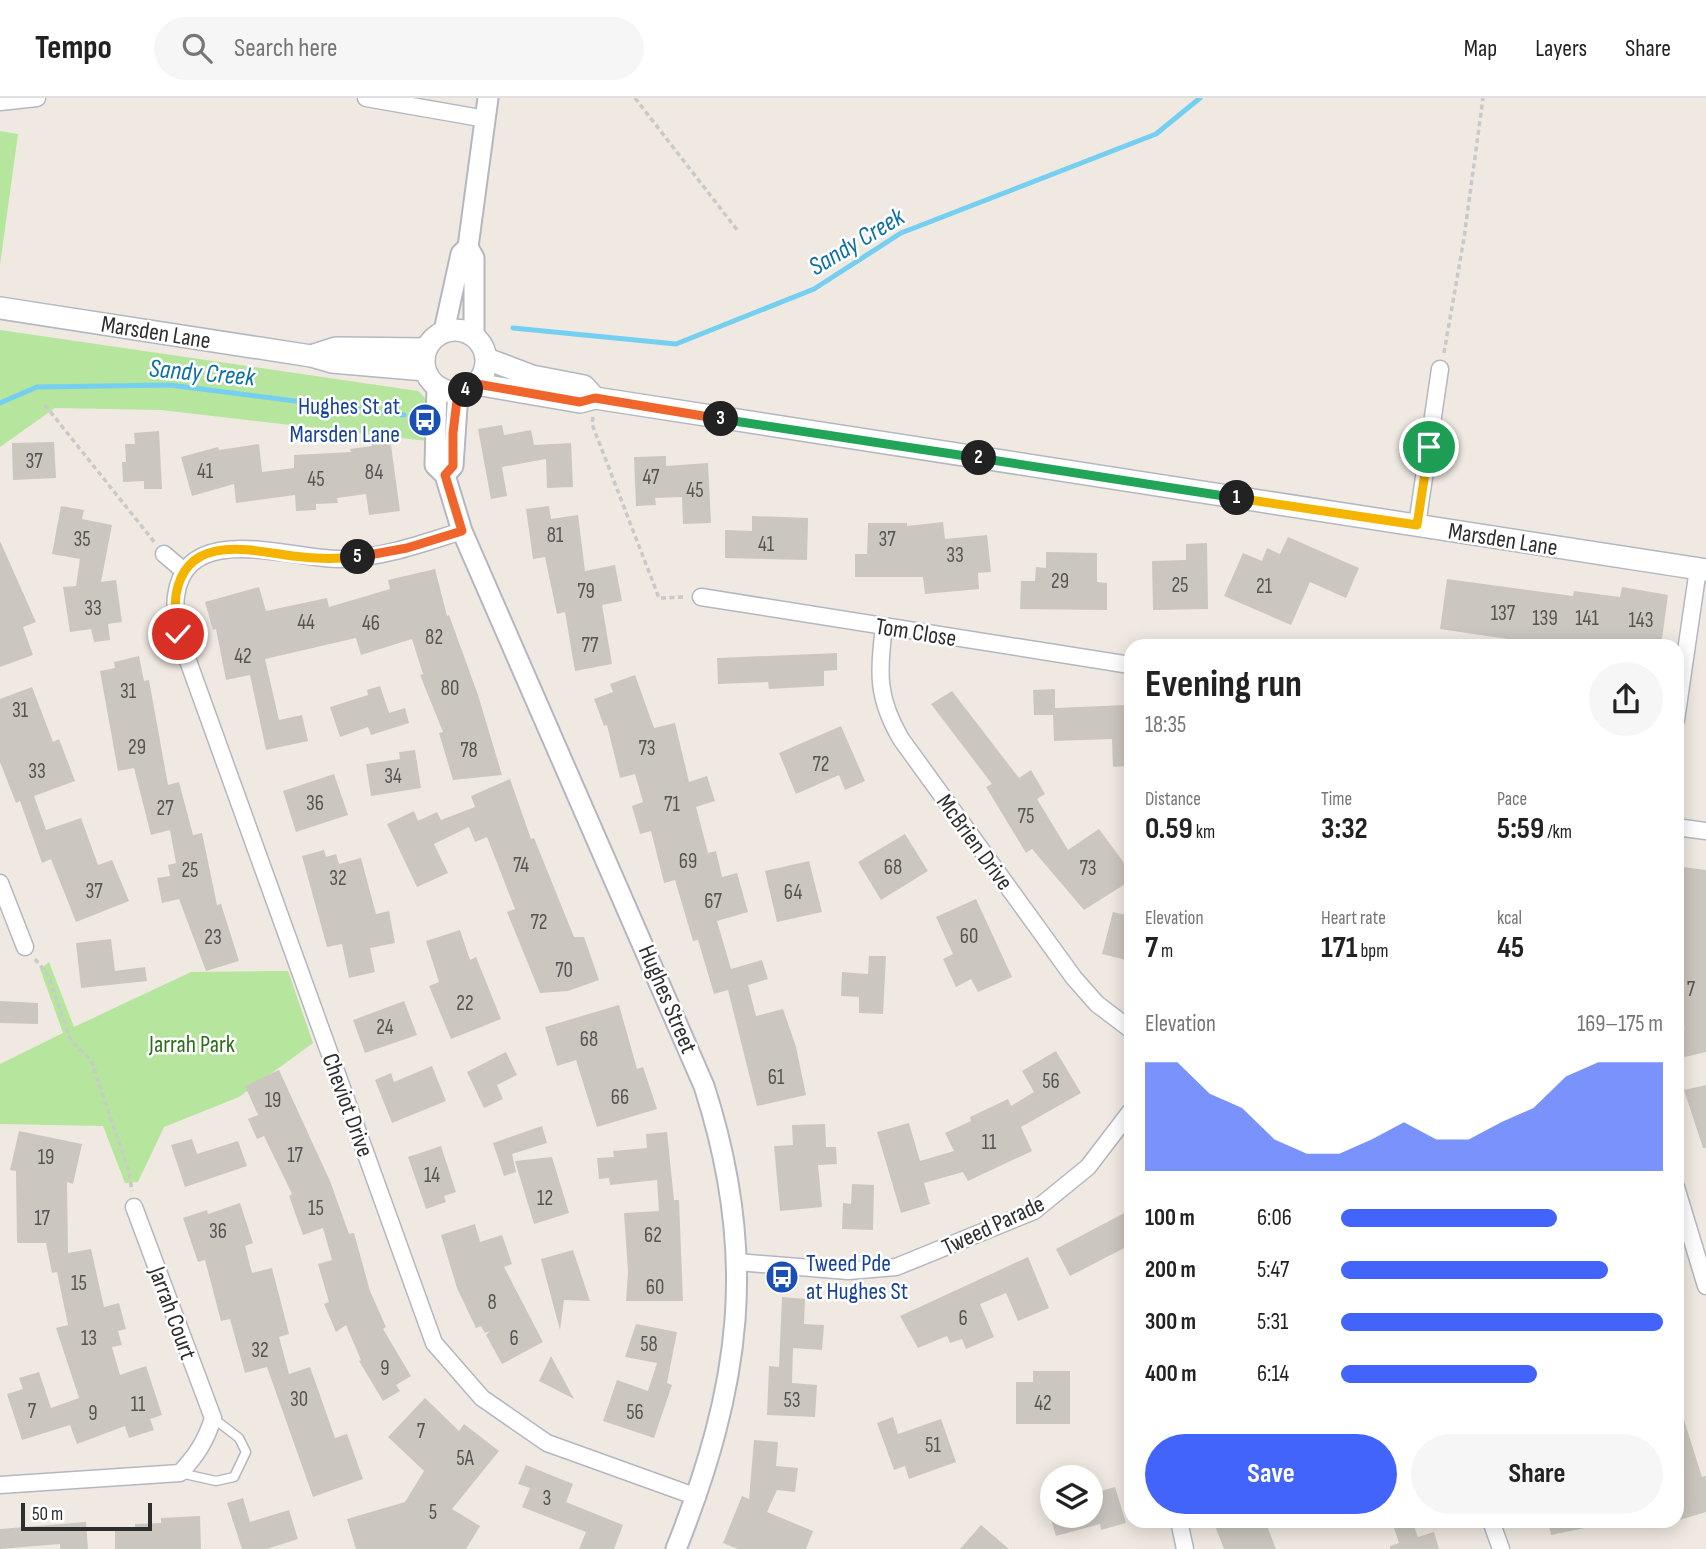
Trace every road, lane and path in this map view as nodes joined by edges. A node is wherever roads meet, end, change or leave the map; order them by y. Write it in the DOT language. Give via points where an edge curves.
graph roads {
  1 [pos="37,98"];
  2 [pos="366,98"];
  3 [pos="488,98"];
  4 [pos="635,98"];
  5 [pos="1483,98"];
  6 [pos="0,102"];
  7 [pos="486,119"];
  8 [pos="738,231"];
  9 [pos="468,247"];
  10 [pos="0,308"];
  11 [pos="444,331"];
  12 [pos="474,335"];
  13 [pos="487,359"];
  14 [pos="1440,369"];
  15 [pos="444,376"];
  16 [pos="595,398"];
  17 [pos="45,405"];
  18 [pos="1417,525"];
  19 [pos="462,531"];
  20 [pos="164,554"];
  21 [pos="1702,570"];
  22 [pos="184,571"];
  23 [pos="701,597"];
  24 [pos="884,627"];
  25 [pos="1124,664"];
  26 [pos="1684,673"];
  27 [pos="1684,828"];
  28 [pos="1706,831"];
  29 [pos="0,883"];
  30 [pos="25,947"];
  31 [pos="1124,1024"];
  32 [pos="1124,1120"];
  33 [pos="134,1207"];
  34 [pos="1684,1213"];
  35 [pos="737,1262"];
  36 [pos="1706,1286"];
  37 [pos="213,1418"];
  38 [pos="180,1472"];
  39 [pos="0,1485"];
  40 [pos="697,1497"];
  41 [pos="1180,1528"];
  42 [pos="1494,1528"];
  43 [pos="676,1549"];
  44 [pos="1185,1549"];
  45 [pos="1501,1549"];
  1 -- 6 [label="street"];
  2 -- 7 [label="street"];
  3 -- 7 [label="street"];
  4 -- 8 [label="path"];
  5 -- 14 [label="path"];
  7 -- 9 [label="street"];
  9 -- 11 [label="street" via="461,254"];
  9 -- 12 [label="street" via="474,258"];
  10 -- 15 [label="main road, Marsden Lane" via="311,356 336,348"];
  11 -- 12 [label="main road" via="460,329"];
  11 -- 15 [label="main road" via="433,338"];
  12 -- 13 [label="main road"];
  13 -- 15 [label="main road" via="485,372"];
  13 -- 16 [label="main road, Marsden Lane" via="532,376 584,386"];
  14 -- 18 [label="street"];
  15 -- 16 [label="main road, Marsden Lane" via="580,402"];
  15 -- 19 [label="street, Hughes Street" via="435,465 445,475"];
  16 -- 18 [label="main road, Marsden Lane"];
  16 -- 23 [label="path" via="592,424 659,598"];
  17 -- 20 [label="path"];
  18 -- 21 [label="main road, Marsden Lane"];
  19 -- 22 [label="street" via="374,556 342,559 234,548 216,551"];
  19 -- 35 [label="street, Hughes Street" via="704,1086 725,1162"];
  20 -- 22 [label="street"];
  21 -- 26 [label="street"];
  22 -- 40 [label="street, Cheviot Drive" via="176,596 178,634 434,1343 482,1398 547,1443"];
  23 -- 24 [label="street, Tom Close"];
  24 -- 25 [label="street, Tom Close"];
  24 -- 31 [label="street, McBrien Drive" via="882,701 901,739 1068,970 1097,1004"];
  27 -- 28 [label="street"];
  29 -- 30 [label="street"];
  30 -- 33 [label="path" via="48,975 71,1041 91,1059 129,1172"];
  32 -- 35 [label="street, Tweed Parade" via="1088,1167 1034,1211 896,1267 848,1271"];
  33 -- 37 [label="street, Jarrah Court"];
  34 -- 36 [label="street"];
  35 -- 40 [label="street, Hughes Street" via="733,1362"];
  37 -- 38 [label="street" via="196,1456"];
  37 -- 38 [label="lane" via="239,1437 246,1452 241,1468 234,1478 216,1481"];
  38 -- 39 [label="street"];
  40 -- 43 [label="street, Hughes Street"];
  41 -- 44 [label="street"];
  42 -- 45 [label="street"];
}
